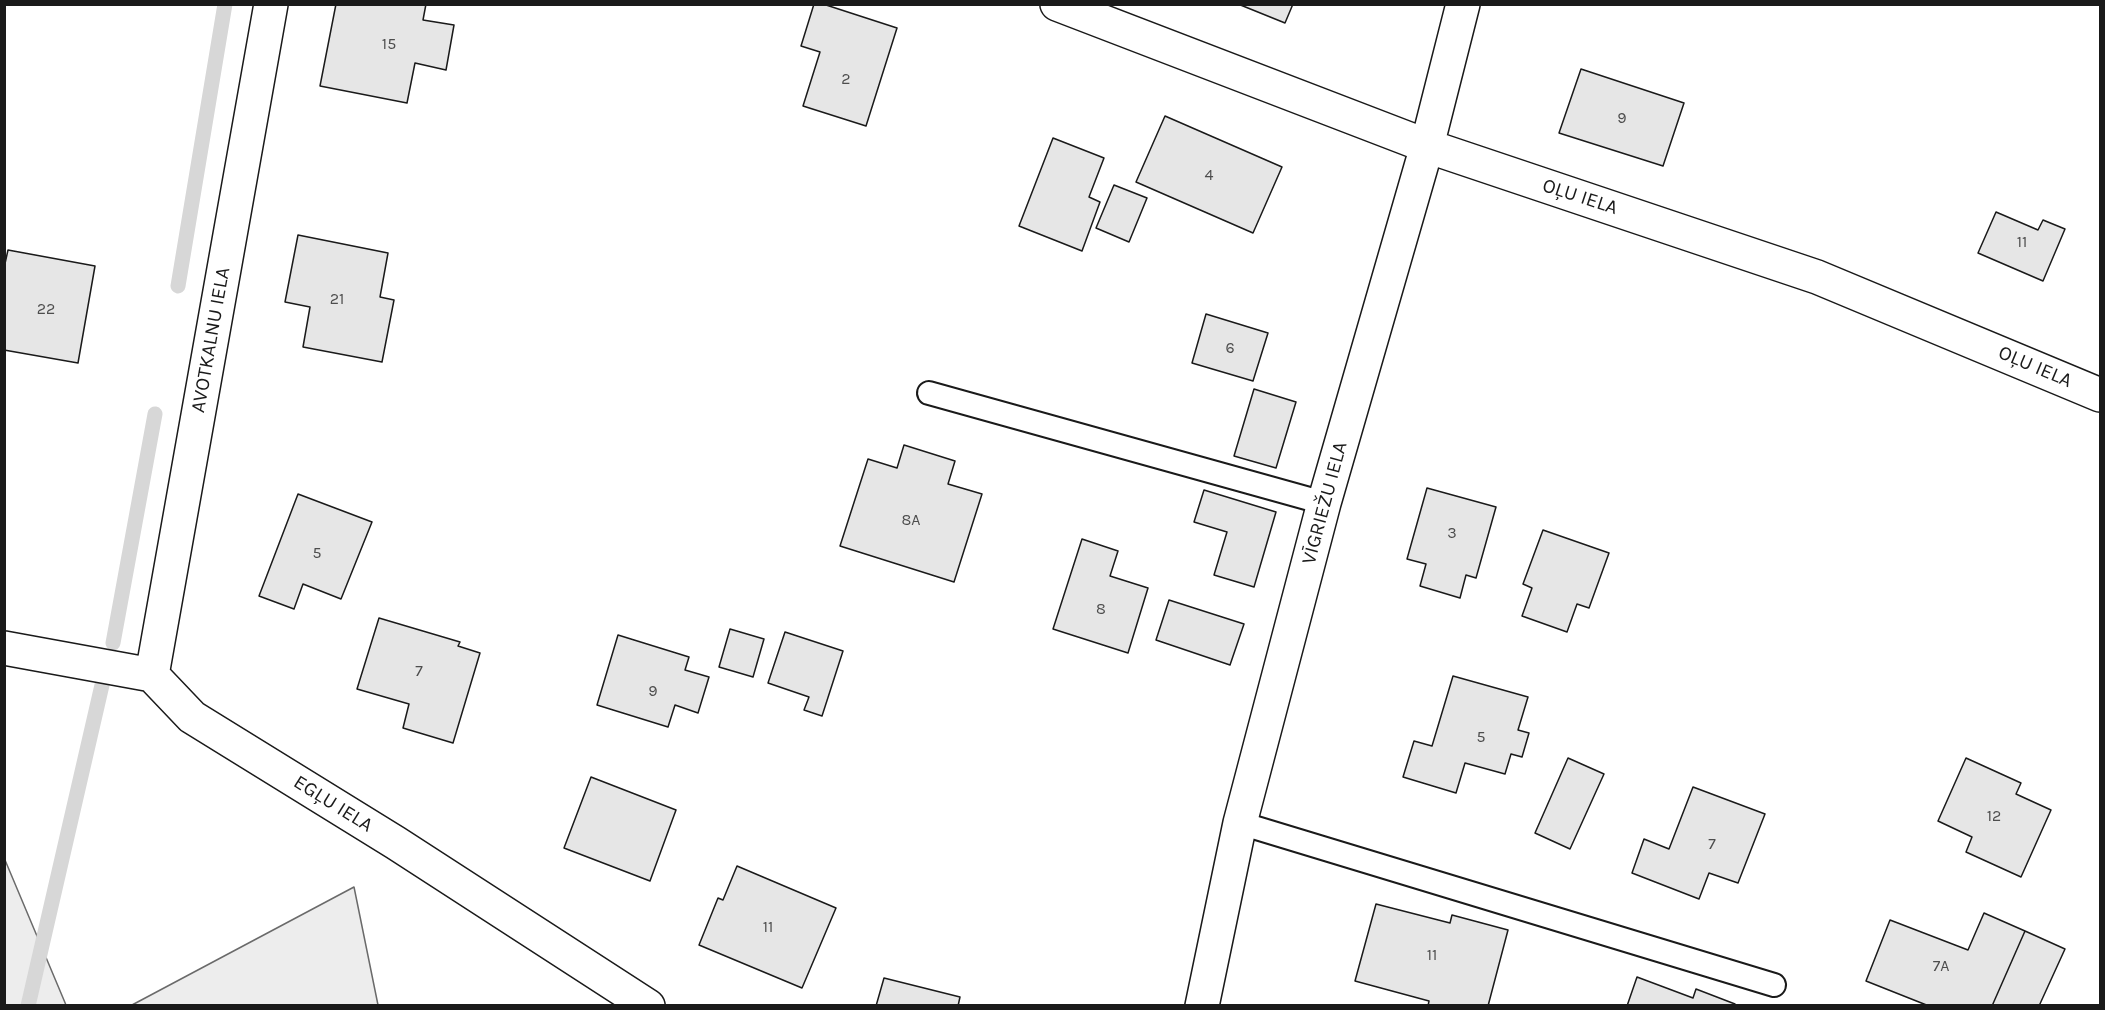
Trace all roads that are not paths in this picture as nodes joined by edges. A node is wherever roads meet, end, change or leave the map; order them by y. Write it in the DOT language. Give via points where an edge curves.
graph roads {
  1 [pos="271,4"];
  2 [pos="1057,4"];
  3 [pos="1463,4"];
  4 [pos="1427,146"];
  5 [pos="929,393"];
  6 [pos="2100,395"];
  7 [pos="1324,503"];
  8 [pos="4,648"];
  9 [pos="152,675"];
  10 [pos="1240,823"];
  11 [pos="1774,985"];
  12 [pos="648,1005"];
  13 [pos="1202,1005"];
  1 -- 9 [label="street, AVOTKALNU IELA"];
  2 -- 4 [label="street, OĻU IELA"];
  3 -- 4 [label="street, VĪGRIEŽU IELA"];
  4 -- 6 [label="street, OĻU IELA" via="1817,277"];
  4 -- 7 [label="street, VĪGRIEŽU IELA"];
  5 -- 7 [label="lane"];
  7 -- 10 [label="street, VĪGRIEŽU IELA"];
  8 -- 9 [label="street"];
  9 -- 12 [label="street, EGĻU IELA" via="192,717"];
  10 -- 11 [label="lane"];
  10 -- 13 [label="street, VĪGRIEŽU IELA"];
}
